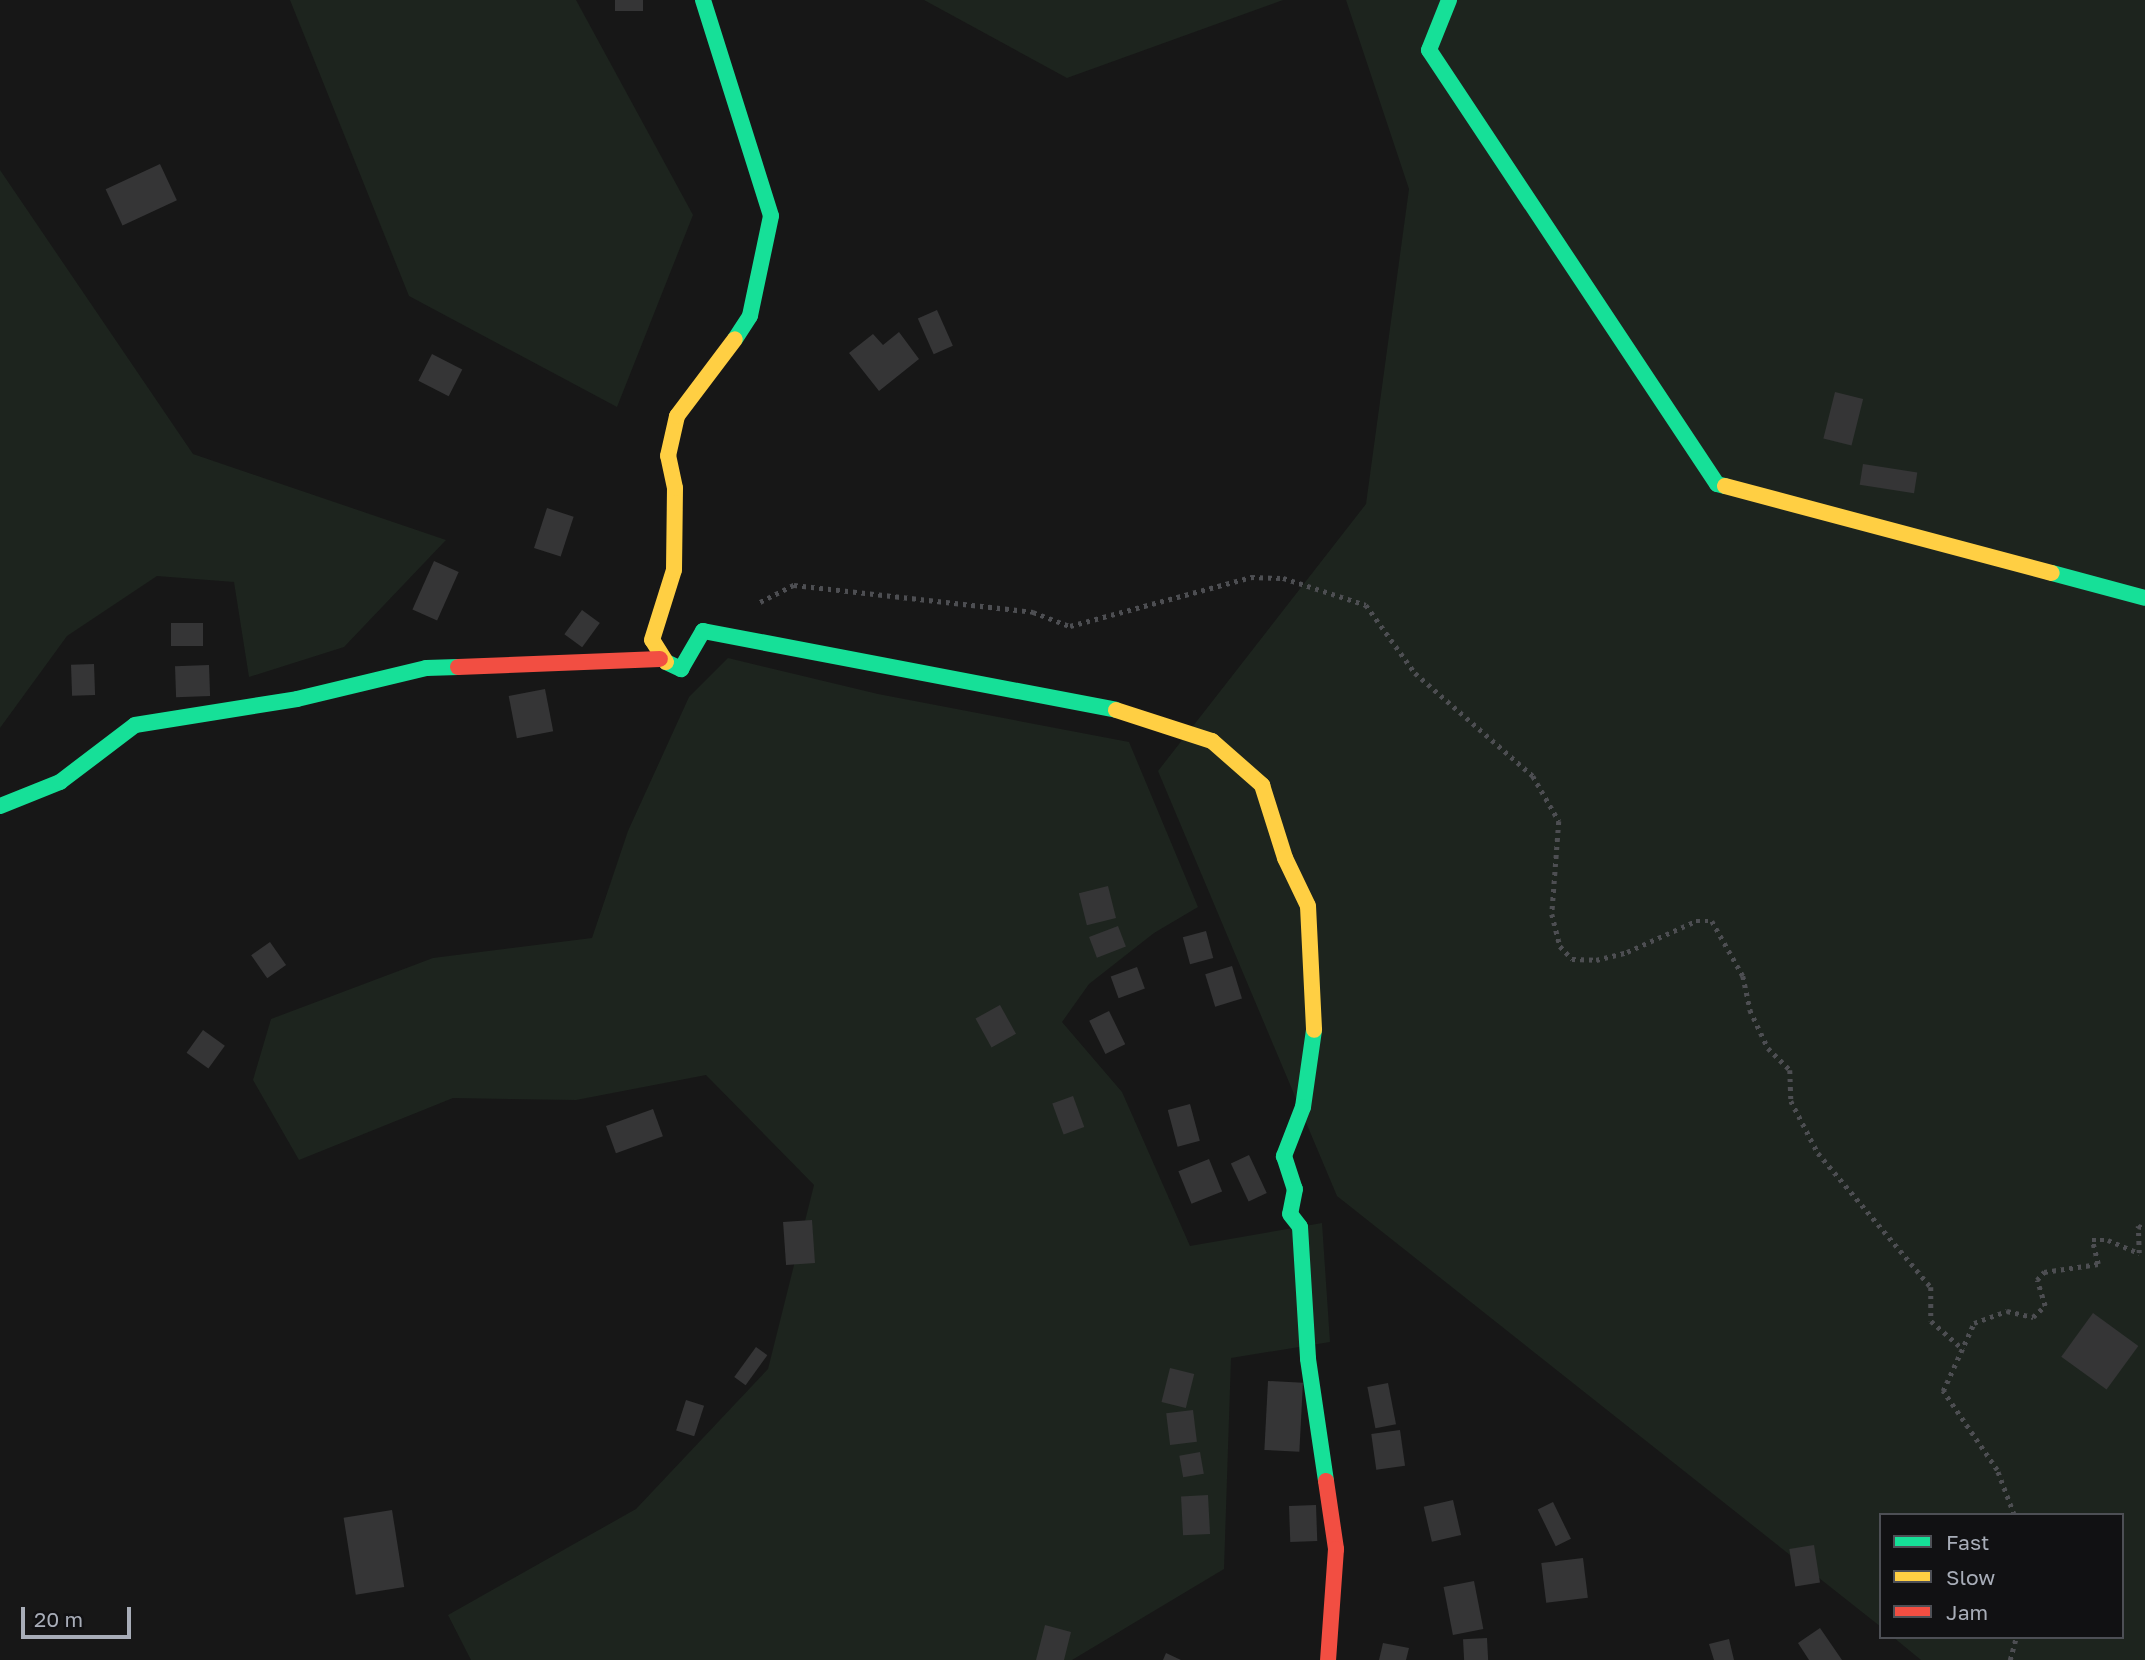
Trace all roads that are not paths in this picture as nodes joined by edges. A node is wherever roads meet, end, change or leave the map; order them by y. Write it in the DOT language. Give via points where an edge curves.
graph roads {
  1 [pos="702,0"];
  2 [pos="1449,0"];
  3 [pos="2145,598"];
  4 [pos="660,659"];
  5 [pos="0,806"];
  6 [pos="1328,1660"];
  1 -- 4 [label="street" via="771,216 750,316 713,373 677,416 668,456 675,488 674,570 652,640"];
  2 -- 3 [label="street" via="1429,50 1717,484"];
  4 -- 5 [label="street" via="426,668 297,699 135,725 60,782"];
  4 -- 6 [label="street" via="681,669 703,631 1042,692 1093,703 1212,741 1262,785 1286,858 1308,906 1315,1045 1303,1107 1284,1156 1295,1189 1290,1214 1300,1227 1308,1359 1336,1549"];
}
